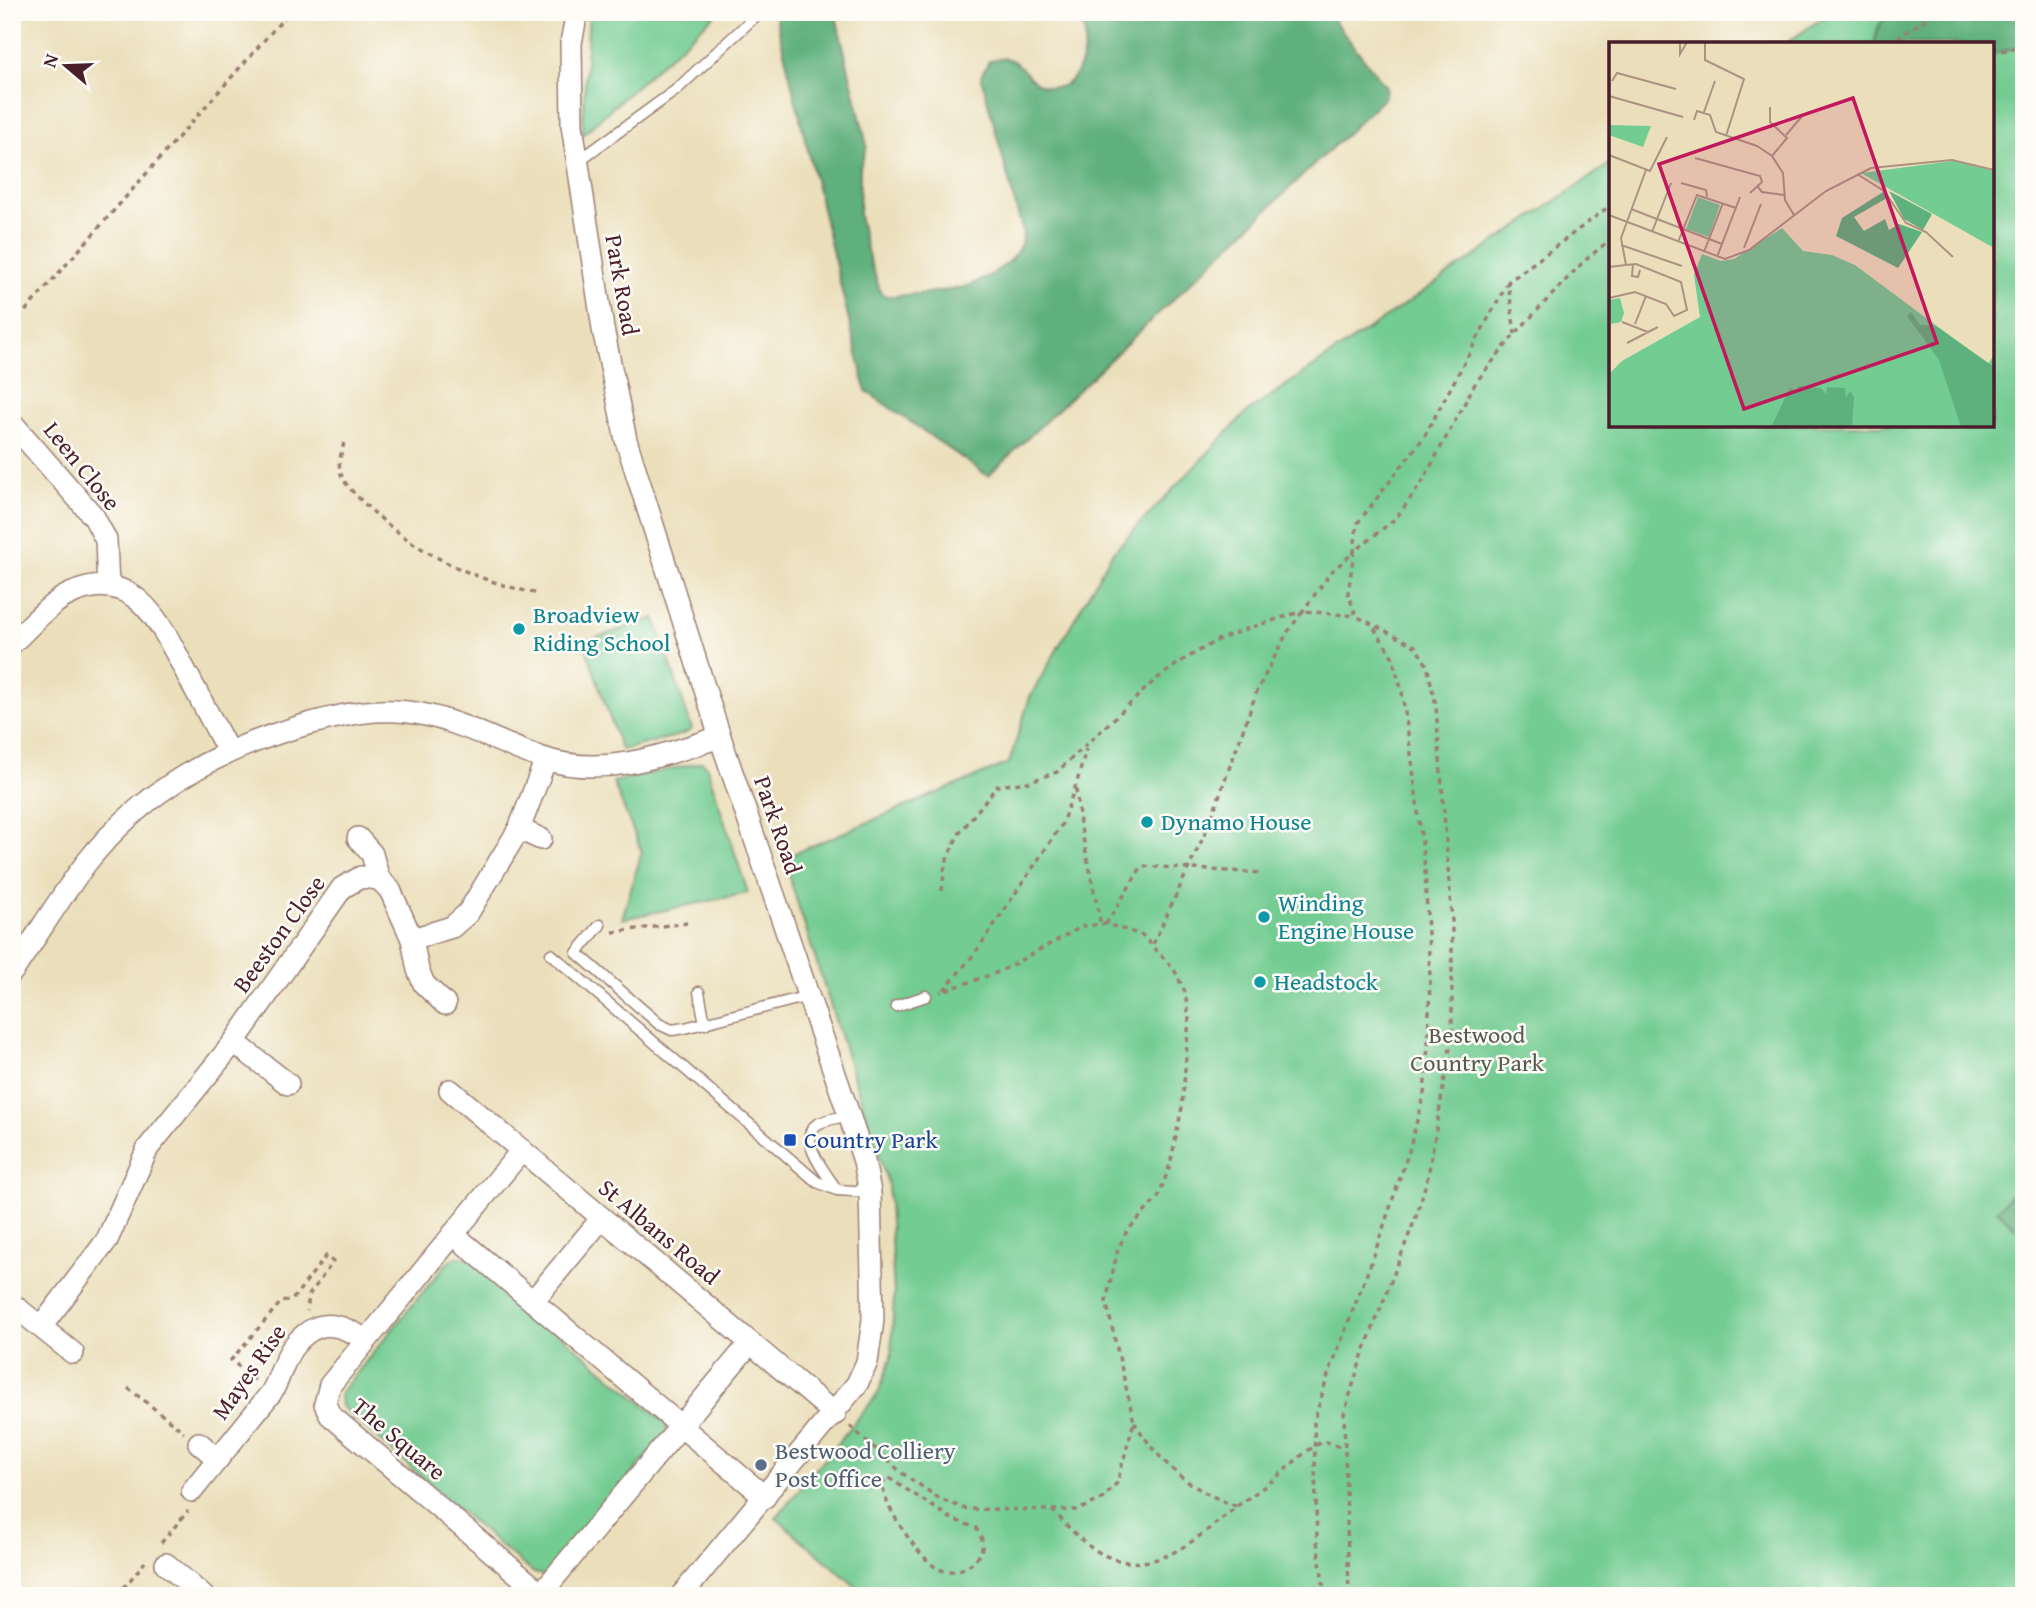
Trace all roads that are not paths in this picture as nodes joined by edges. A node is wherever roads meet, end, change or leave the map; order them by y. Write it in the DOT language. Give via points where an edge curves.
graph roads {
  1 [pos="577,12"];
  2 [pos="760,12"];
  3 [pos="577,162"];
  4 [pos="12,423"];
  5 [pos="108,587"];
  6 [pos="12,643"];
  7 [pos="720,737"];
  8 [pos="228,751"];
  9 [pos="547,759"];
  10 [pos="519,829"];
  11 [pos="358,838"];
  12 [pos="541,839"];
  13 [pos="379,879"];
  14 [pos="600,925"];
  15 [pos="412,939"];
  16 [pos="551,954"];
  17 [pos="12,972"];
  18 [pos="699,992"];
  19 [pos="808,996"];
  20 [pos="926,996"];
  21 [pos="445,1003"];
  22 [pos="896,1006"];
  23 [pos="705,1024"];
  24 [pos="234,1042"];
  25 [pos="288,1084"];
  26 [pos="450,1090"];
  27 [pos="849,1115"];
  28 [pos="522,1150"];
  29 [pos="837,1190"];
  30 [pos="870,1192"];
  31 [pos="602,1218"];
  32 [pos="453,1234"];
  33 [pos="533,1301"];
  34 [pos="12,1304"];
  35 [pos="41,1327"];
  36 [pos="366,1340"];
  37 [pos="750,1343"];
  38 [pos="73,1353"];
  39 [pos="835,1414"];
  40 [pos="681,1426"];
  41 [pos="199,1443"];
  42 [pos="218,1458"];
  43 [pos="765,1497"];
  44 [pos="191,1500"];
  45 [pos="156,1559"];
  46 [pos="542,1595"];
  47 [pos="203,1596"];
  48 [pos="681,1596"];
  1 -- 3 [label="street, Park Road" via="571,43"];
  2 -- 3 [label="lane" via="676,90"];
  3 -- 7 [label="street, Park Road" via="626,440"];
  4 -- 5 [label="street, Leen Close" via="94,517 106,540"];
  5 -- 6 [label="street" via="68,595"];
  5 -- 8 [label="street" via="129,593 148,607"];
  7 -- 9 [label="street" via="613,766"];
  7 -- 19 [label="street, Park Road"];
  8 -- 9 [label="street" via="271,734 352,713 398,709 430,716"];
  8 -- 17 [label="street" via="162,789 113,832 86,863"];
  9 -- 10 [label="street"];
  10 -- 12 [label="street"];
  10 -- 15 [label="street" via="468,913 452,927"];
  11 -- 13 [label="street" via="372,854"];
  13 -- 15 [label="street" via="390,890"];
  13 -- 24 [label="street, Beeston Close" via="360,877 342,888"];
  14 -- 23 [label="lane" via="577,953 659,1024 672,1030"];
  15 -- 21 [label="street" via="424,984"];
  16 -- 29 [label="lane" via="817,1182"];
  18 -- 23 [label="lane"];
  19 -- 23 [label="lane"];
  19 -- 27 [label="street, Park Road"];
  20 -- 22 [label="lane"];
  24 -- 25 [label="street"];
  24 -- 35 [label="street, Beeston Close" via="143,1156 107,1240"];
  26 -- 28 [label="street, St Albans Road"];
  27 -- 29 [label="lane" via="824,1121 809,1135"];
  27 -- 30 [label="street, Park Road"];
  28 -- 31 [label="street, St Albans Road"];
  28 -- 32 [label="street, The Square"];
  29 -- 30 [label="lane"];
  30 -- 39 [label="street, Park Road" via="873,1320 867,1362 858,1384"];
  31 -- 33 [label="street"];
  31 -- 37 [label="street, St Albans Road"];
  32 -- 33 [label="street"];
  32 -- 36 [label="street, The Square"];
  33 -- 40 [label="street"];
  34 -- 35 [label="street"];
  35 -- 38 [label="street"];
  36 -- 42 [label="street, Mayes Rise" via="345,1326 328,1324 312,1330 292,1348 271,1393"];
  36 -- 46 [label="street, The Square" via="330,1385 326,1395 330,1415"];
  37 -- 39 [label="street, St Albans Road"];
  37 -- 40 [label="street"];
  39 -- 43 [label="street, Park Road"];
  40 -- 43 [label="street"];
  40 -- 46 [label="street"];
  41 -- 42 [label="street, Mayes Rise"];
  42 -- 44 [label="street, Mayes Rise"];
  43 -- 48 [label="street, Park Road"];
  45 -- 47 [label="street"];
}
